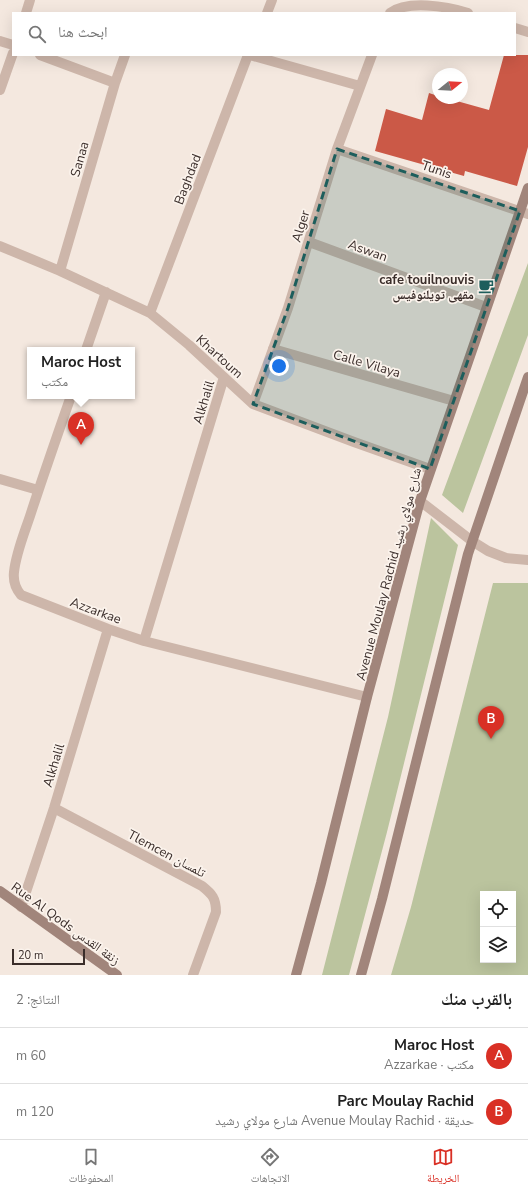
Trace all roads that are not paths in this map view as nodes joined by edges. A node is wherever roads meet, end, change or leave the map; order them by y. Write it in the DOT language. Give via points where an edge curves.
graph roads {
  1 [pos="30,0"];
  2 [pos="272,0"];
  3 [pos="26,12"];
  4 [pos="267,12"];
  5 [pos="391,12"];
  6 [pos="465,12"];
  7 [pos="516,28"];
  8 [pos="528,32"];
  9 [pos="0,41"];
  10 [pos="12,45"];
  11 [pos="12,56"];
  12 [pos="43,56"];
  13 [pos="125,56"];
  14 [pos="249,56"];
  15 [pos="253,56"];
  16 [pos="372,56"];
  17 [pos="115,83"];
  18 [pos="360,86"];
  19 [pos="0,90"];
  20 [pos="337,149"];
  21 [pos="528,188"];
  22 [pos="524,213"];
  23 [pos="309,242"];
  24 [pos="0,246"];
  25 [pos="60,271"];
  26 [pos="106,292"];
  27 [pos="486,307"];
  28 [pos="150,313"];
  29 [pos="87,347"];
  30 [pos="273,349"];
  31 [pos="224,377"];
  32 [pos="528,377"];
  33 [pos="69,399"];
  34 [pos="454,401"];
  35 [pos="253,404"];
  36 [pos="430,469"];
  37 [pos="0,479"];
  38 [pos="38,490"];
  39 [pos="420,501"];
  40 [pos="472,541"];
  41 [pos="528,560"];
  42 [pos="108,630"];
  43 [pos="144,640"];
  44 [pos="368,697"];
  45 [pos="54,808"];
  46 [pos="0,891"];
  47 [pos="21,907"];
  48 [pos="117,975"];
  49 [pos="193,975"];
  50 [pos="296,975"];
  51 [pos="361,975"];
  1 -- 3 [label="street"];
  2 -- 4 [label="street"];
  5 -- 6 [label="street" via="406,2 419,0"];
  7 -- 8 [label="street"];
  9 -- 10 [label="street"];
  11 -- 19 [label="street"];
  12 -- 17 [label="street"];
  13 -- 17 [label="street, Sanaa"];
  14 -- 28 [label="street, Baghdad"];
  15 -- 18 [label="street"];
  16 -- 18 [label="street, Alger"];
  17 -- 25 [label="street, Sanaa"];
  18 -- 20 [label="street, Alger"];
  20 -- 22 [label="street, Tunis"];
  20 -- 23 [label="street, Alger"];
  21 -- 22 [label="main road, Avenue Moulay Rachid شارع مولاي رشيد"];
  22 -- 27 [label="main road, Avenue Moulay Rachid شارع مولاي رشيد"];
  23 -- 27 [label="street, Aswan"];
  23 -- 30 [label="street, Alger"];
  24 -- 25 [label="street, Khartoum"];
  25 -- 26 [label="street, Khartoum"];
  26 -- 28 [label="street, Khartoum"];
  26 -- 29 [label="street"];
  27 -- 34 [label="main road, Avenue Moulay Rachid شارع مولاي رشيد"];
  28 -- 31 [label="street, Khartoum"];
  30 -- 34 [label="street, Calle Vilaya"];
  30 -- 35 [label="street, Alger"];
  31 -- 35 [label="street, Khartoum"];
  31 -- 43 [label="street, Alkhalil"];
  32 -- 40 [label="main road"];
  33 -- 38 [label="street, Azzarkae"];
  34 -- 36 [label="main road, Avenue Moulay Rachid شارع مولاي رشيد"];
  35 -- 36 [label="street, Khartoum"];
  36 -- 39 [label="main road, Avenue Moulay Rachid شارع مولاي رشيد"];
  37 -- 38 [label="street"];
  38 -- 42 [label="street, Azzarkae" via="18,552 14,572 15,586 24,597"];
  39 -- 40 [label="street"];
  39 -- 44 [label="main road, Avenue Moulay Rachid شارع مولاي رشيد"];
  40 -- 41 [label="street" via="506,558"];
  40 -- 51 [label="main road"];
  42 -- 43 [label="street, Azzarkae"];
  42 -- 45 [label="street, Alkhalil"];
  43 -- 44 [label="street, Azzarkae"];
  44 -- 50 [label="main road, Avenue Moulay Rachid شارع مولاي رشيد"];
  45 -- 47 [label="street, Alkhalil"];
  45 -- 49 [label="street, Tlemcen تلمسان" via="202,886 212,894 216,912"];
  46 -- 47 [label="main road, Rue Al Qods زنقة القدس"];
  47 -- 48 [label="main road, Rue Al Qods زنقة القدس"];
}
